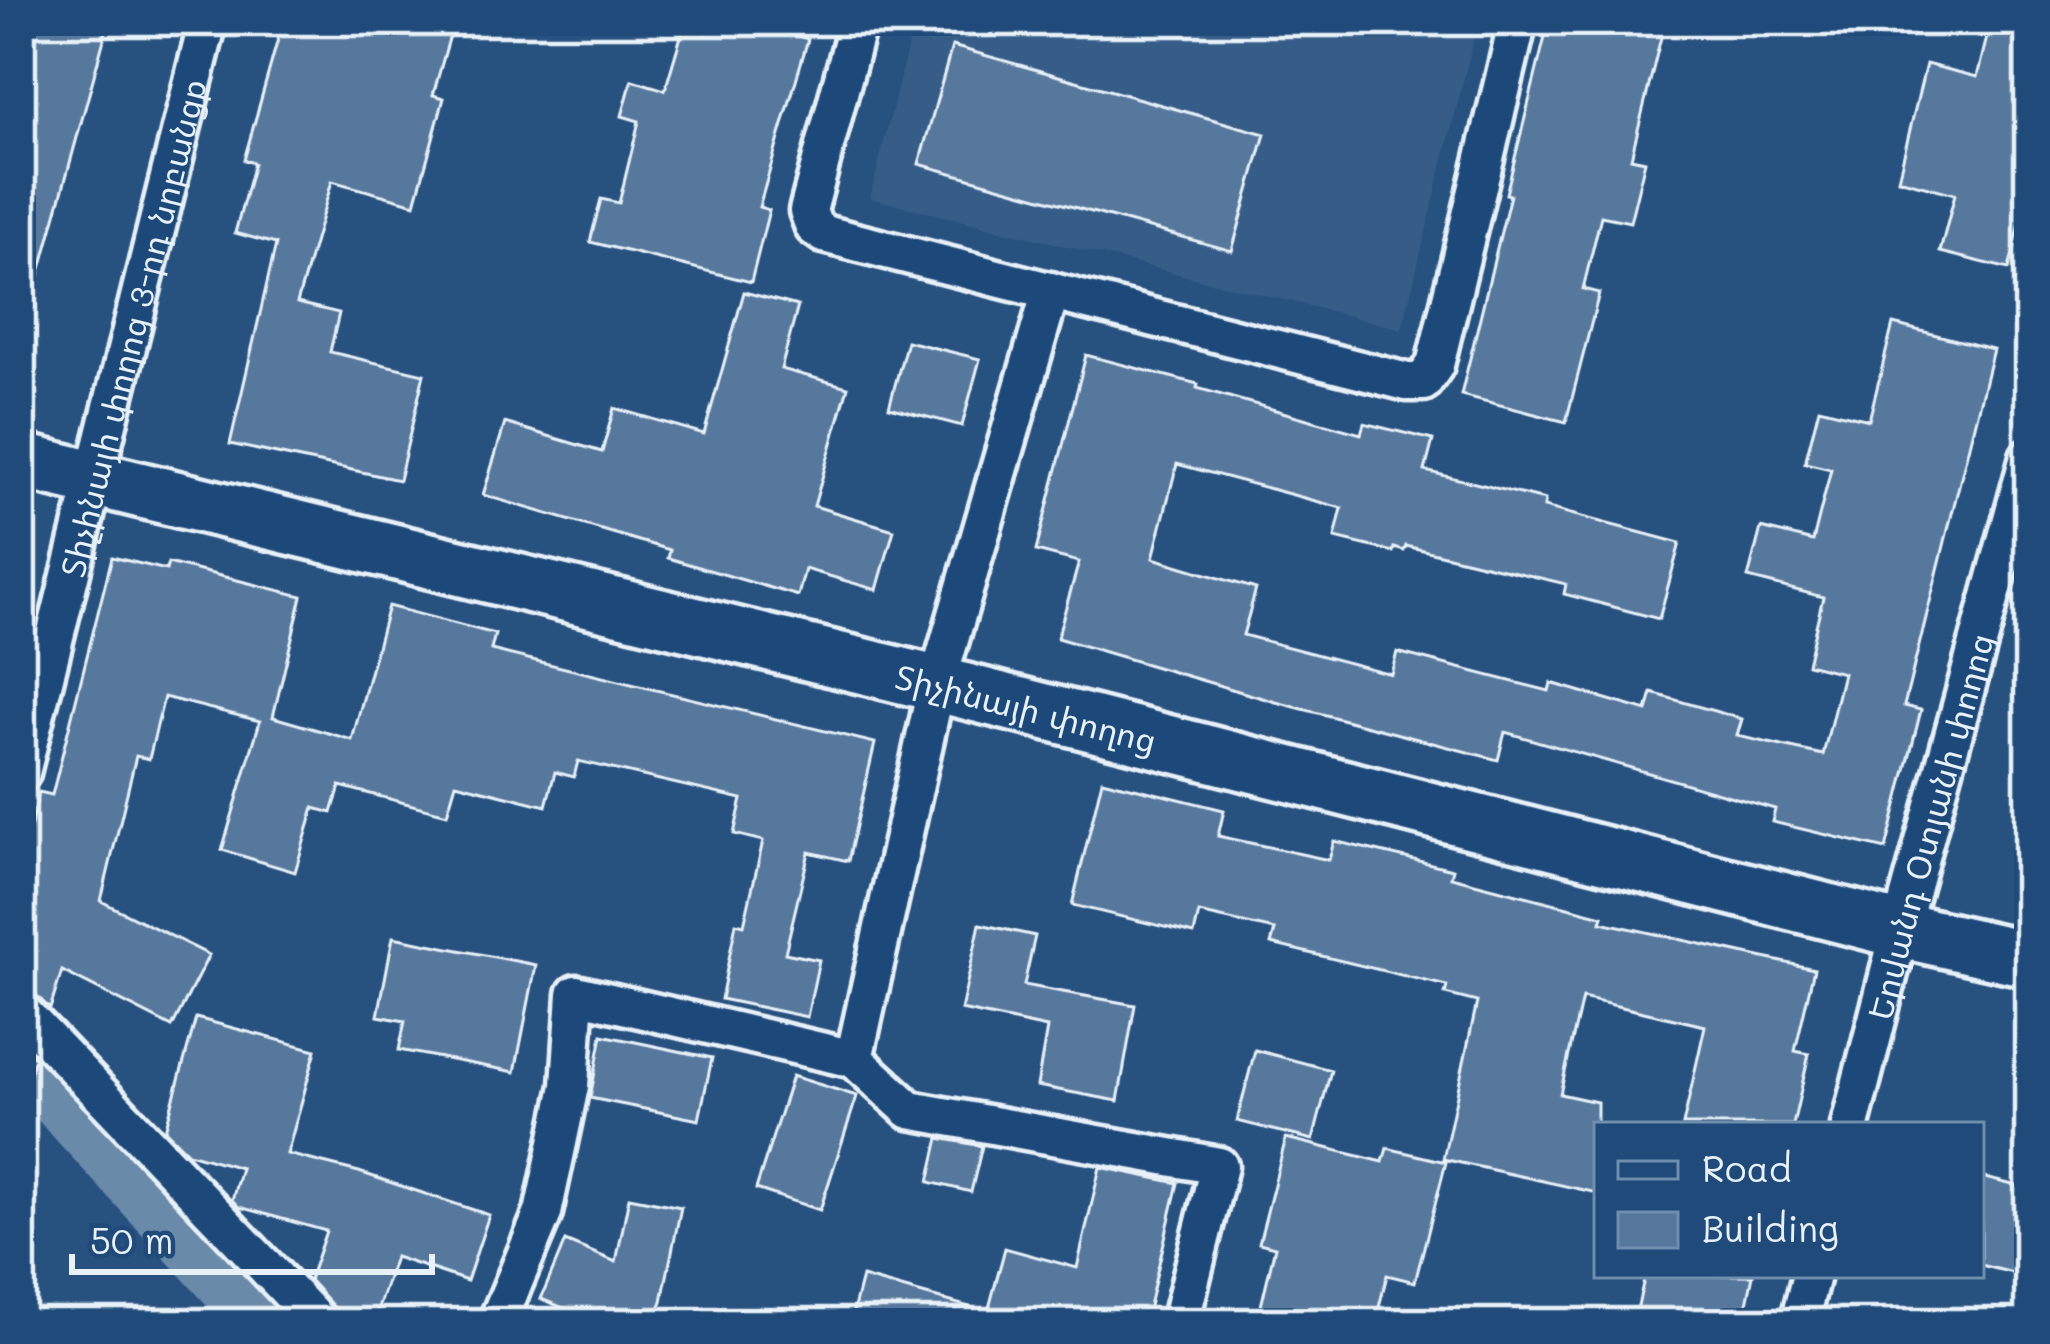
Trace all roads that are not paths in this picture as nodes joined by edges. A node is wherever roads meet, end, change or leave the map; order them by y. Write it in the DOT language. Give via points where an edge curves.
graph roads {
  1 [pos="208,21"];
  2 [pos="858,21"];
  3 [pos="1518,21"];
  4 [pos="1051,291"];
  5 [pos="2029,458"];
  6 [pos="21,461"];
  7 [pos="93,478"];
  8 [pos="937,684"];
  9 [pos="21,773"];
  10 [pos="1900,930"];
  11 [pos="2029,959"];
  12 [pos="21,1011"];
  13 [pos="854,1059"];
  14 [pos="1851,1122"];
  15 [pos="1810,1278"];
  16 [pos="319,1323"];
  17 [pos="497,1323"];
  18 [pos="1180,1323"];
  19 [pos="1799,1323"];
  1 -- 7 [label="street, Տիչինայի փողոց 3-րդ նրբանցք"];
  2 -- 4 [label="street" via="808,211 814,227"];
  3 -- 4 [label="street" via="1435,365 1423,382"];
  4 -- 8 [label="street"];
  5 -- 10 [label="street, Երվանդ Օտյանի փողոց"];
  6 -- 7 [label="main road, Տիչինայի փողոց"];
  7 -- 8 [label="main road, Տիչինայի փողոց"];
  7 -- 9 [label="street, Տիչինայի փողոց 3-րդ նրբանցք"];
  8 -- 10 [label="main road, Տիչինայի փողոց"];
  8 -- 13 [label="street"];
  10 -- 11 [label="main road, Տիչինայի փողոց"];
  10 -- 14 [label="street, Երվանդ Օտյանի փողոց"];
  12 -- 16 [label="street"];
  13 -- 17 [label="street" via="576,994 570,1086 543,1213"];
  13 -- 18 [label="street" via="910,1110 1219,1166"];
  15 -- 19 [label="street"];
}
